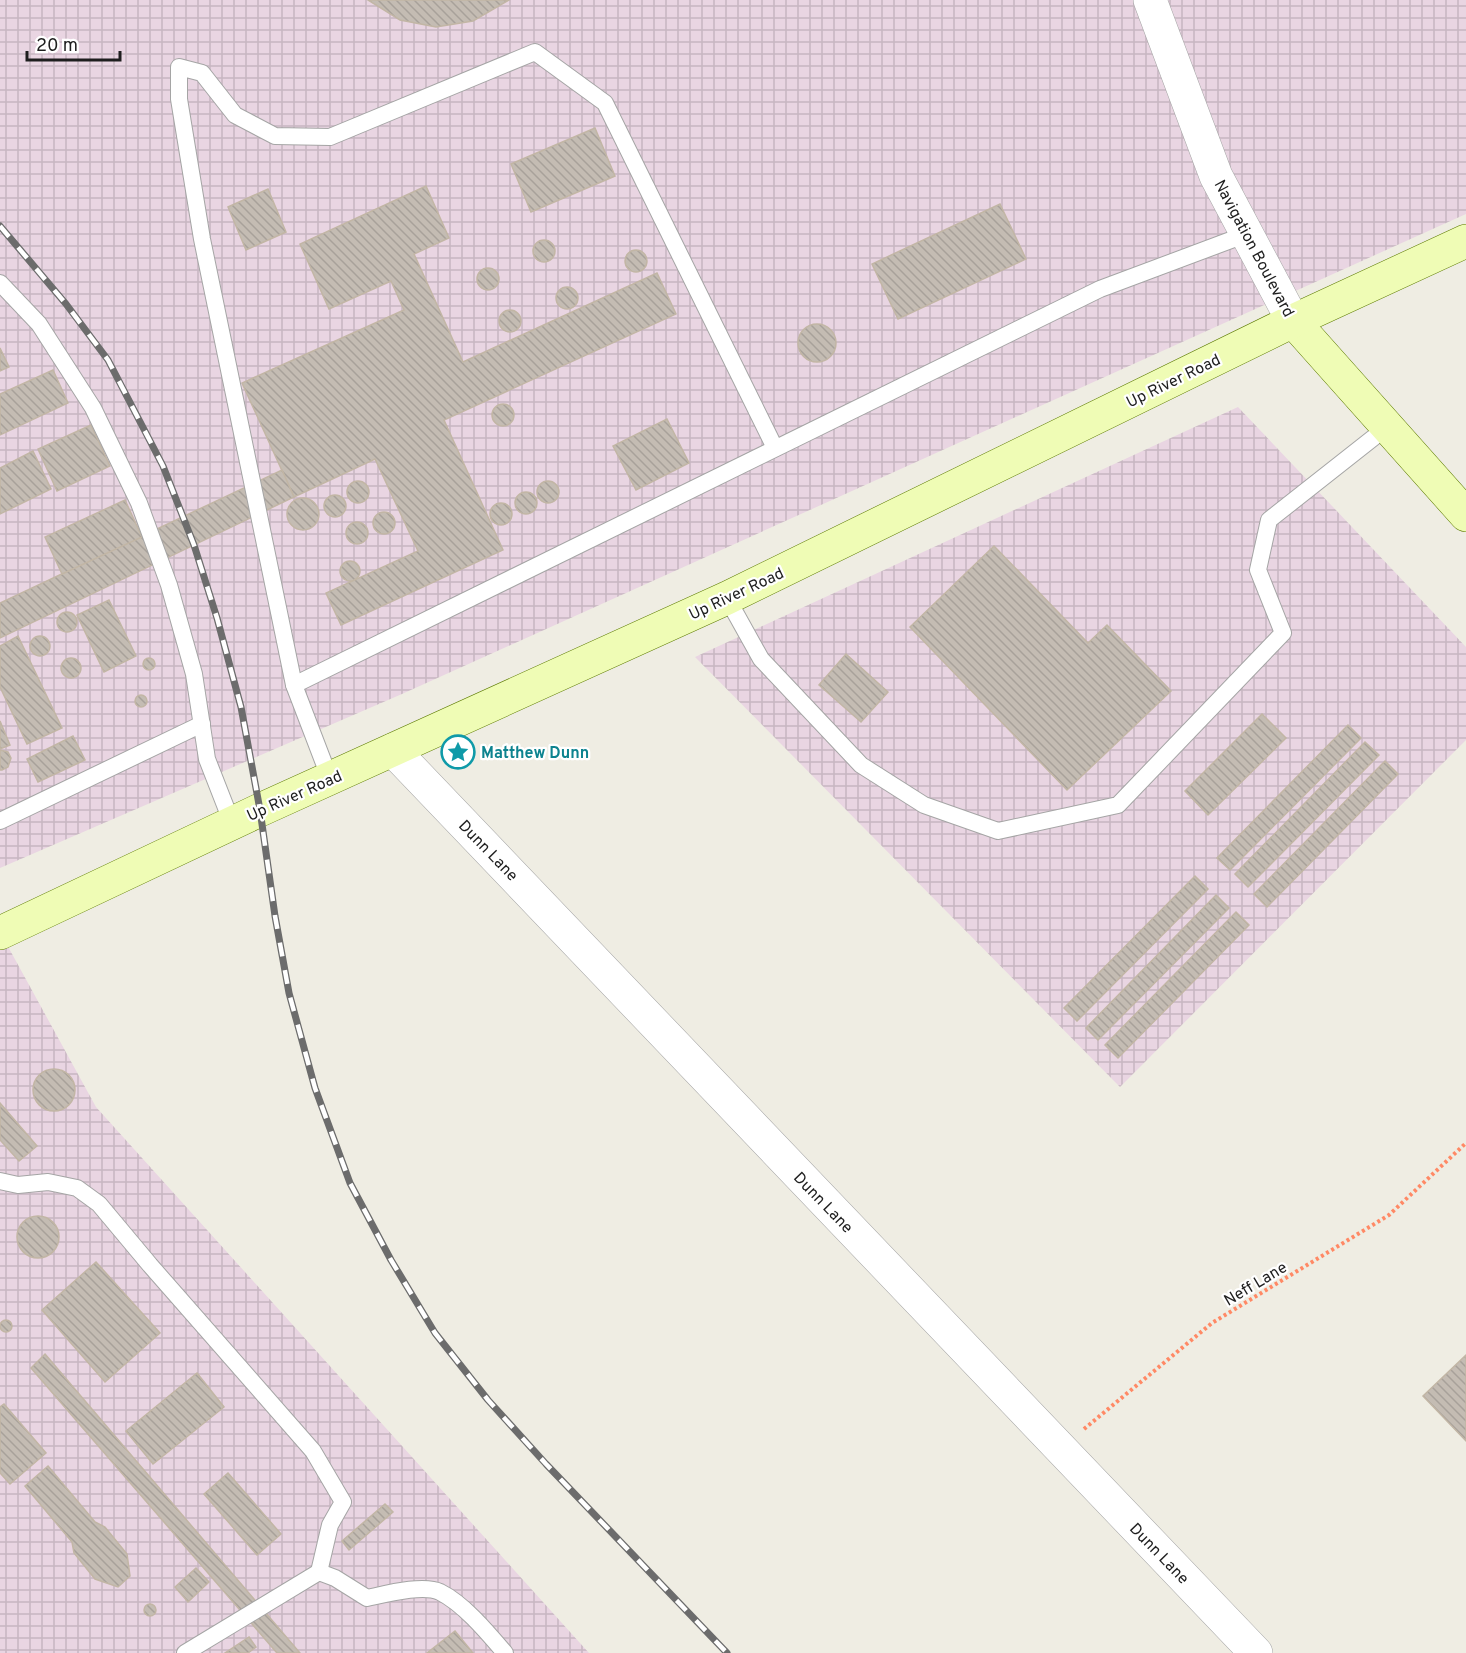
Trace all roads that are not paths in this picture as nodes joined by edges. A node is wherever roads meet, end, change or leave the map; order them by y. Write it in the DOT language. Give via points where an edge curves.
graph roads {
  1 [pos="1150,0"];
  2 [pos="1247,234"];
  3 [pos="1466,241"];
  4 [pos="0,283"];
  5 [pos="1293,321"];
  6 [pos="1387,427"];
  7 [pos="775,448"];
  8 [pos="1466,515"];
  9 [pos="727,598"];
  10 [pos="294,685"];
  11 [pos="202,724"];
  12 [pos="393,750"];
  13 [pos="330,779"];
  14 [pos="0,821"];
  15 [pos="232,823"];
  16 [pos="0,933"];
  17 [pos="0,1181"];
  18 [pos="319,1572"];
  19 [pos="185,1653"];
  20 [pos="505,1653"];
  21 [pos="1256,1653"];
  1 -- 2 [label="street, Navigation Boulevard" via="1216,176"];
  2 -- 5 [label="street, Navigation Boulevard"];
  2 -- 7 [label="lane" via="1100,289"];
  3 -- 5 [label="street, Up River Road"];
  4 -- 11 [label="lane" via="39,324 93,408 139,504 169,585 194,674"];
  5 -- 6 [label="street, Navigation Boulevard"];
  5 -- 9 [label="street, Up River Road"];
  6 -- 8 [label="street, Navigation Boulevard"];
  6 -- 9 [label="lane" via="1269,520 1258,570 1283,633 1118,805 1002,831 924,805 861,765 761,659"];
  7 -- 10 [label="lane"];
  7 -- 10 [label="lane" via="605,102 535,52 330,137 275,136 235,115 202,73 179,67 179,99 202,239"];
  9 -- 12 [label="street, Up River Road"];
  10 -- 13 [label="lane"];
  11 -- 14 [label="lane"];
  11 -- 15 [label="lane" via="207,759"];
  12 -- 13 [label="street, Up River Road"];
  12 -- 21 [label="street, Dunn Lane"];
  13 -- 15 [label="street, Up River Road"];
  15 -- 16 [label="street, Up River Road"];
  17 -- 18 [label="lane" via="18,1185 48,1182 77,1188 99,1204 313,1451 343,1502 330,1525"];
  18 -- 19 [label="lane"];
  18 -- 20 [label="lane" via="367,1598 410,1589 439,1592 475,1619"];
}
